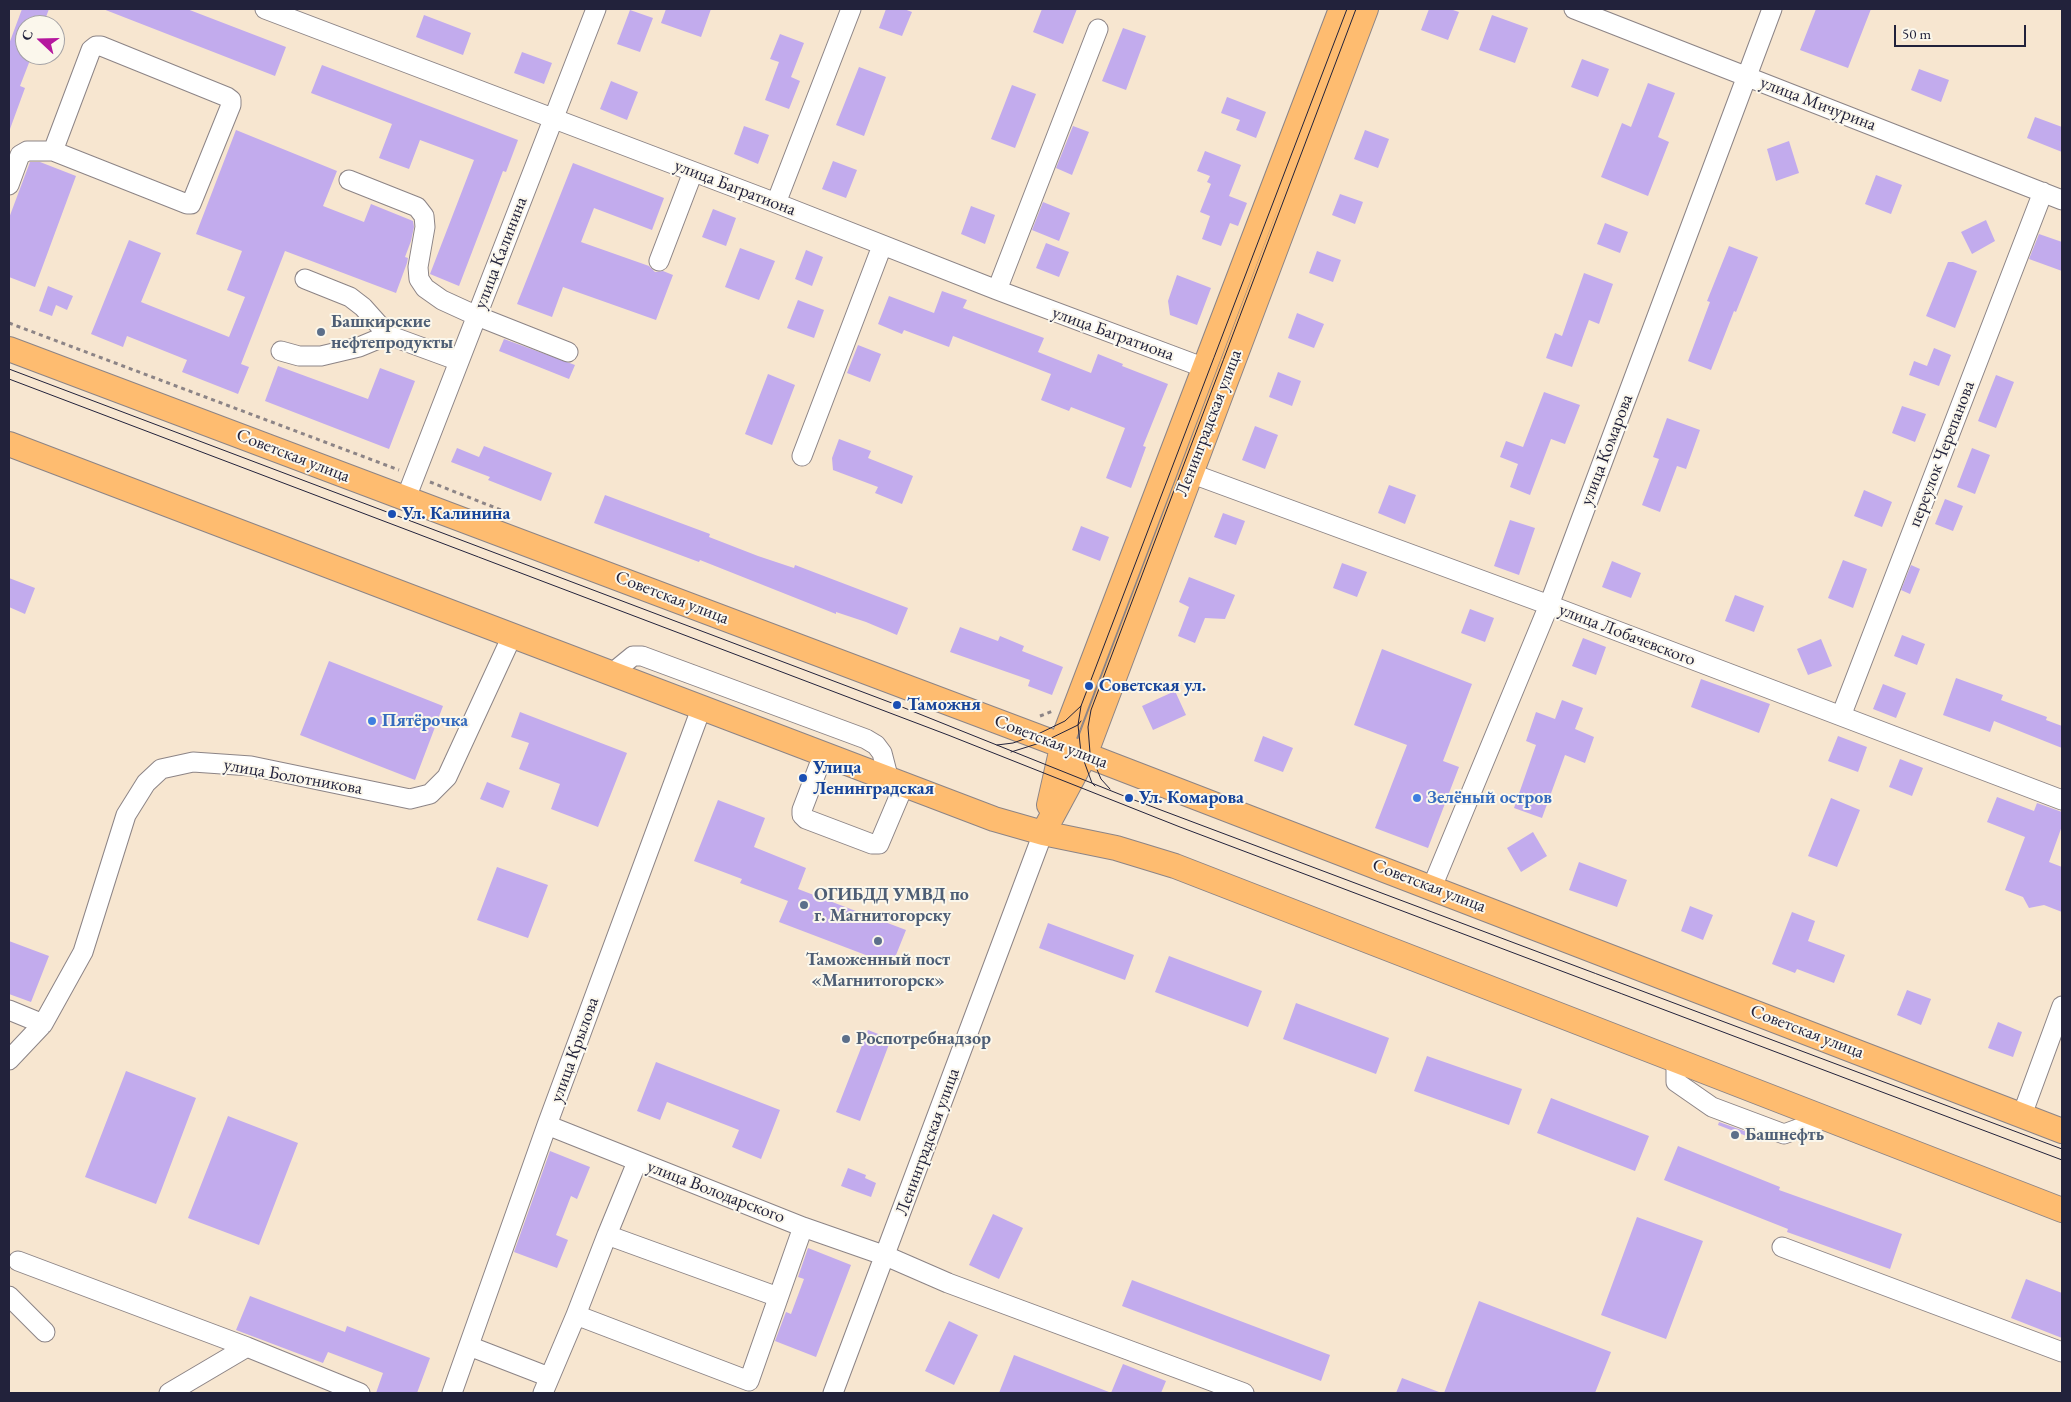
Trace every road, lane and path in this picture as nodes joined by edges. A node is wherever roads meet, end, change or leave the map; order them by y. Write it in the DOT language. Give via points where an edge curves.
graph roads {
  1 [pos="265,9"];
  2 [pos="596,9"];
  3 [pos="851,9"];
  4 [pos="1341,9"];
  5 [pos="1366,9"];
  6 [pos="1574,9"];
  7 [pos="1772,9"];
  8 [pos="298,14"];
  9 [pos="1098,29"];
  10 [pos="1747,76"];
  11 [pos="553,119"];
  12 [pos="52,151"];
  13 [pos="693,172"];
  14 [pos="350,180"];
  15 [pos="9,185"];
  16 [pos="2042,192"];
  17 [pos="2062,200"];
  18 [pos="776,203"];
  19 [pos="882,246"];
  20 [pos="659,261"];
  21 [pos="305,280"];
  22 [pos="997,290"];
  23 [pos="476,316"];
  24 [pos="388,335"];
  25 [pos="9,349"];
  26 [pos="281,351"];
  27 [pos="568,352"];
  28 [pos="459,362"];
  29 [pos="1205,368"];
  30 [pos="9,444"];
  31 [pos="802,456"];
  32 [pos="1190,473"];
  33 [pos="406,498"];
  34 [pos="1549,605"];
  35 [pos="512,636"];
  36 [pos="611,674"];
  37 [pos="701,709"];
  38 [pos="1841,716"];
  39 [pos="1062,746"];
  40 [pos="1085,754"];
  41 [pos="823,755"];
  42 [pos="896,782"];
  43 [pos="2062,800"];
  44 [pos="1043,833"];
  45 [pos="1432,887"];
  46 [pos="2062,1006"];
  47 [pos="9,1010"];
  48 [pos="43,1024"];
  49 [pos="9,1060"];
  50 [pos="2022,1115"];
  51 [pos="547,1125"];
  52 [pos="2062,1131"];
  53 [pos="637,1162"];
  54 [pos="2062,1210"];
  55 [pos="803,1227"];
  56 [pos="607,1235"];
  57 [pos="1782,1246"];
  58 [pos="886,1256"];
  59 [pos="18,1260"];
  60 [pos="9,1296"];
  61 [pos="778,1297"];
  62 [pos="576,1315"];
  63 [pos="45,1332"];
  64 [pos="469,1346"];
  65 [pos="247,1347"];
  66 [pos="2062,1352"];
  67 [pos="546,1385"];
  68 [pos="169,1393"];
  69 [pos="360,1393"];
  70 [pos="452,1393"];
  71 [pos="833,1393"];
  72 [pos="1244,1393"];
  1 -- 8 [label="street, улица Багратиона"];
  2 -- 11 [label="street, улица Калинина"];
  3 -- 18 [label="street"];
  4 -- 29 [label="main road, Ленинградская улица"];
  5 -- 32 [label="main road, Ленинградская улица"];
  6 -- 10 [label="street, улица Мичурина"];
  7 -- 10 [label="street, улица Комарова"];
  8 -- 11 [label="street, улица Багратиона"];
  9 -- 22 [label="street"];
  10 -- 16 [label="street, улица Мичурина"];
  10 -- 34 [label="street, улица Комарова"];
  11 -- 13 [label="street, улица Багратиона"];
  11 -- 23 [label="street, улица Калинина"];
  12 -- 12 [label="street" via="191,204 230,100 96,46 91,50"];
  12 -- 15 [label="street" via="28,152 20,156"];
  13 -- 18 [label="street, улица Багратиона"];
  13 -- 20 [label="street"];
  14 -- 23 [label="street" via="417,207 424,216 425,227 419,279 425,288 442,300"];
  16 -- 17 [label="street, улица Мичурина"];
  16 -- 38 [label="street, переулок Черепанова"];
  18 -- 19 [label="street, улица Багратиона"];
  19 -- 22 [label="street, улица Багратиона"];
  19 -- 31 [label="street"];
  21 -- 24 [label="street" via="350,297"];
  22 -- 29 [label="street, улица Багратиона"];
  23 -- 27 [label="street"];
  23 -- 28 [label="street, улица Калинина"];
  24 -- 26 [label="street" via="359,347 321,356 299,356"];
  24 -- 28 [label="street"];
  25 -- 33 [label="main road, Советская улица"];
  28 -- 33 [label="street, улица Калинина"];
  29 -- 39 [label="main road, Ленинградская улица"];
  30 -- 35 [label="main road"];
  32 -- 34 [label="street, улица Лобачевского"];
  32 -- 40 [label="main road, Ленинградская улица"];
  33 -- 39 [label="main road, Советская улица"];
  34 -- 38 [label="street, улица Лобачевского"];
  34 -- 45 [label="street, улица Комарова"];
  35 -- 36 [label="main road"];
  35 -- 48 [label="street, улица Болотникова" via="447,777 430,794 410,799 251,766 193,762 161,769 146,783 126,815 84,952"];
  36 -- 37 [label="main road"];
  36 -- 42 [label="street" via="633,656 642,656 866,739 876,744"];
  37 -- 41 [label="main road"];
  37 -- 51 [label="street, улица Крылова"];
  38 -- 43 [label="street, улица Лобачевского"];
  39 -- 40 [label="main road, Советская улица"];
  39 -- 44 [label="main road, Ленинградская улица"];
  40 -- 44 [label="main road, Ленинградская улица"];
  40 -- 45 [label="main road, Советская улица"];
  41 -- 42 [label="main road"];
  41 -- 42 [label="street" via="802,816 872,844 879,844"];
  42 -- 44 [label="main road" via="994,819"];
  44 -- 54 [label="main road" via="1116,848 1175,866"];
  44 -- 58 [label="street, Ленинградская улица"];
  45 -- 50 [label="main road, Советская улица"];
  46 -- 50 [label="street"];
  47 -- 48 [label="street"];
  48 -- 49 [label="street, улица Болотникова"];
  50 -- 52 [label="main road, Советская улица"];
  51 -- 53 [label="street, улица Володарского"];
  51 -- 64 [label="street, улица Крылова"];
  53 -- 55 [label="street, улица Володарского"];
  53 -- 56 [label="street"];
  55 -- 58 [label="street, улица Володарского"];
  55 -- 61 [label="street"];
  56 -- 61 [label="street"];
  56 -- 62 [label="street"];
  57 -- 66 [label="street"];
  58 -- 71 [label="street, Ленинградская улица"];
  58 -- 72 [label="street, улица Володарского" via="948,1283"];
  59 -- 65 [label="street"];
  60 -- 63 [label="street"];
  61 -- 62 [label="street" via="749,1381"];
  62 -- 67 [label="street"];
  64 -- 67 [label="street"];
  64 -- 70 [label="street, улица Крылова"];
  65 -- 68 [label="street"];
  65 -- 69 [label="street"];
}
